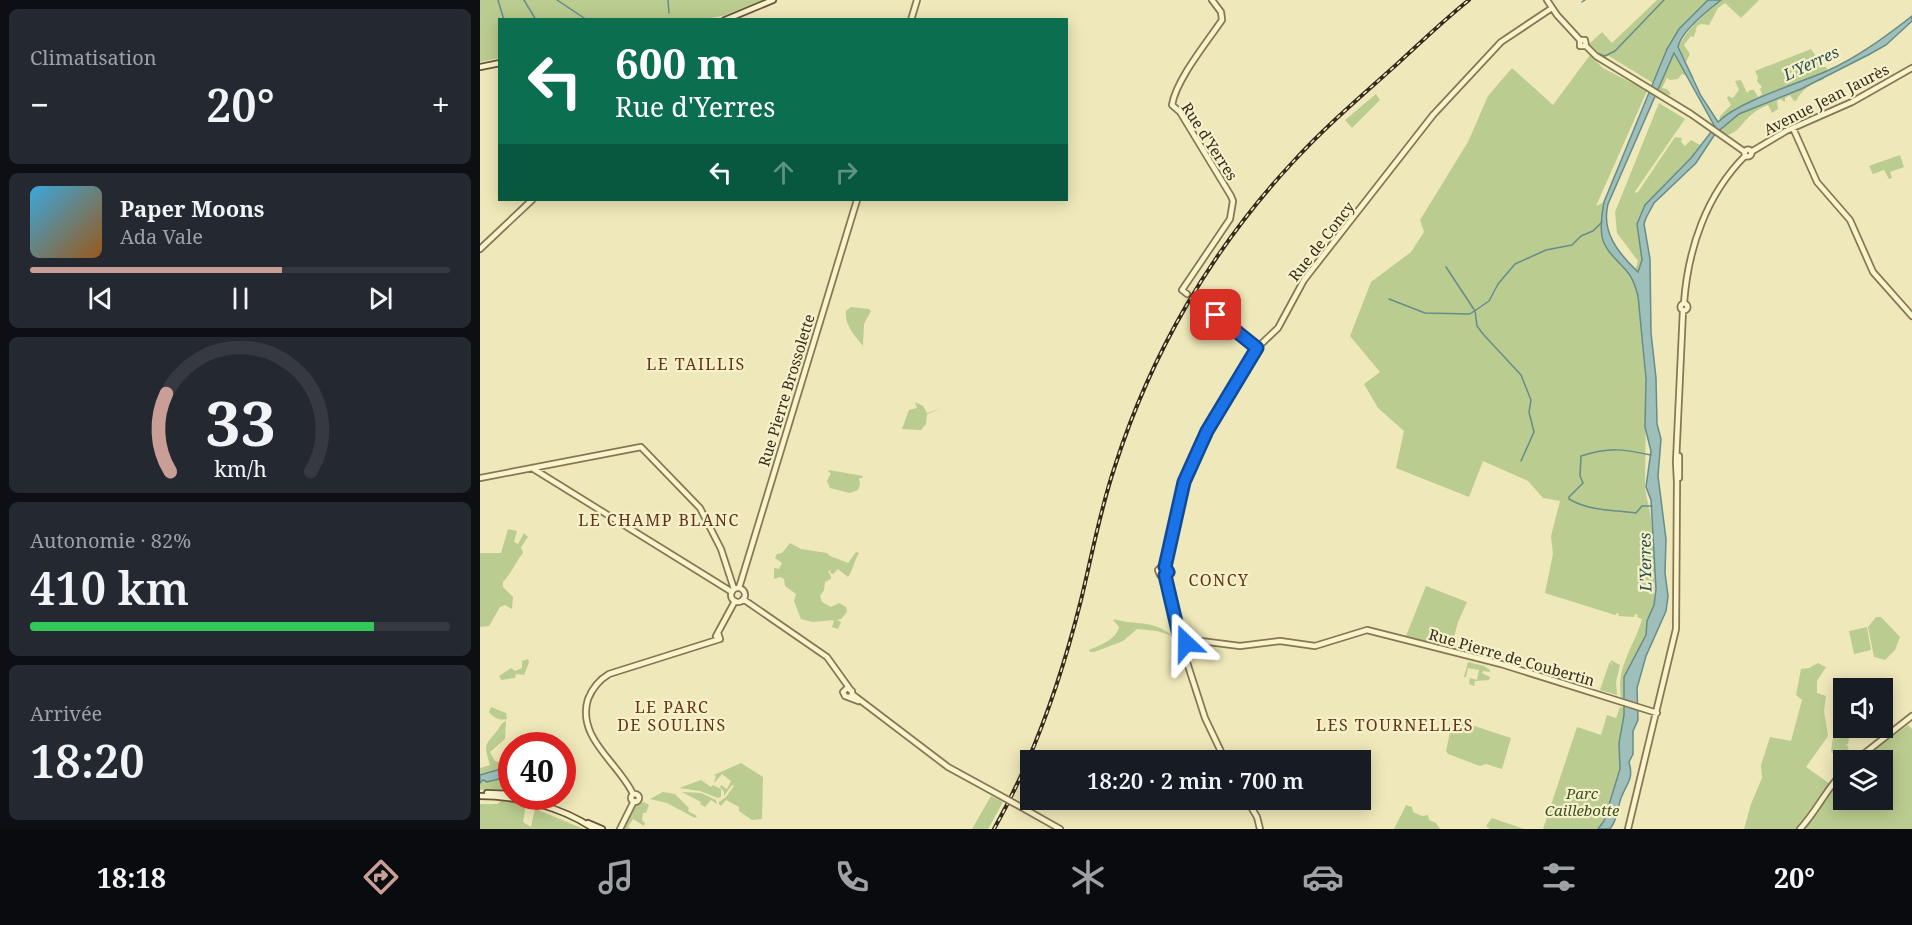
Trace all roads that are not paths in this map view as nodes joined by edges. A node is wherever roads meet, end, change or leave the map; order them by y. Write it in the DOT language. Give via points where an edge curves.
graph roads {
  1 [pos="773,0"];
  2 [pos="917,0"];
  3 [pos="1212,0"];
  4 [pos="1547,0"];
  5 [pos="1552,8"];
  6 [pos="730,18"];
  7 [pos="912,18"];
  8 [pos="498,63"];
  9 [pos="480,67"];
  10 [pos="1912,68"];
  11 [pos="1793,128"];
  12 [pos="1747,153"];
  13 [pos="531,201"];
  14 [pos="857,201"];
  15 [pos="480,249"];
  16 [pos="1187,294"];
  17 [pos="1198,300"];
  18 [pos="1912,316"];
  19 [pos="1257,348"];
  20 [pos="531,468"];
  21 [pos="480,478"];
  22 [pos="735,590"];
  23 [pos="743,599"];
  24 [pos="735,601"];
  25 [pos="1182,638"];
  26 [pos="1182,647"];
  27 [pos="1657,712"];
  28 [pos="1912,716"];
  29 [pos="1220,750"];
  30 [pos="1869,750"];
  31 [pos="1833,782"];
  32 [pos="498,792"];
  33 [pos="480,795"];
  34 [pos="558,810"];
  35 [pos="1253,810"];
  36 [pos="594,829"];
  37 [pos="602,829"];
  38 [pos="620,829"];
  39 [pos="1060,829"];
  40 [pos="1260,829"];
  41 [pos="1628,829"];
  42 [pos="1800,829"];
  1 -- 6 [label="street"];
  2 -- 7 [label="street"];
  3 -- 16 [label="street, Rue d'Yerres" via="1222,20 1187,72 1172,105 1231,196 1233,212 1182,290"];
  4 -- 5 [label="street"];
  5 -- 12 [label="street" via="1580,40 1580,46 1586,46"];
  5 -- 19 [label="street, Rue de Concy" via="1501,42 1433,115 1304,280 1278,328"];
  8 -- 9 [label="street"];
  10 -- 11 [label="street, Avenue Jean Jaurès" via="1852,102"];
  11 -- 12 [label="street, Avenue Jean Jaurès"];
  11 -- 18 [label="street" via="1817,182 1850,220 1873,272"];
  12 -- 27 [label="street" via="1715,192 1687,273 1676,462 1676,629"];
  13 -- 15 [label="street"];
  14 -- 22 [label="street, Rue Pierre Brossolette"];
  17 -- 19 [label="street"];
  19 -- 25 [label="street, Rue de Concy" via="1207,431 1184,482 1165,567 1158,570 1165,575"];
  20 -- 21 [label="street"];
  20 -- 22 [label="street"];
  20 -- 22 [label="street" via="641,447 700,508"];
  22 -- 23 [label="street" via="744,593"];
  22 -- 24 [label="street" via="731,597"];
  23 -- 24 [label="street"];
  23 -- 39 [label="street, bridge" via="827,657 849,692 862,704 948,767"];
  24 -- 38 [label="street" via="719,636 713,640 612,672 591,693 586,713 589,729 633,794 634,801"];
  25 -- 26 [label="street" via="1186,643"];
  25 -- 26 [label="street, Rue de Concy" via="1177,638 1176,643"];
  25 -- 27 [label="street, Rue Pierre de Coubertin" via="1240,646 1280,641 1315,646 1367,630"];
  26 -- 29 [label="street, Rue de Concy" via="1205,718"];
  27 -- 41 [label="street"];
  28 -- 30 [label="street"];
  31 -- 42 [label="street"];
  32 -- 33 [label="street"];
  33 -- 36 [label="street" via="532,802"];
  34 -- 37 [label="street"];
  35 -- 40 [label="street"];
}
